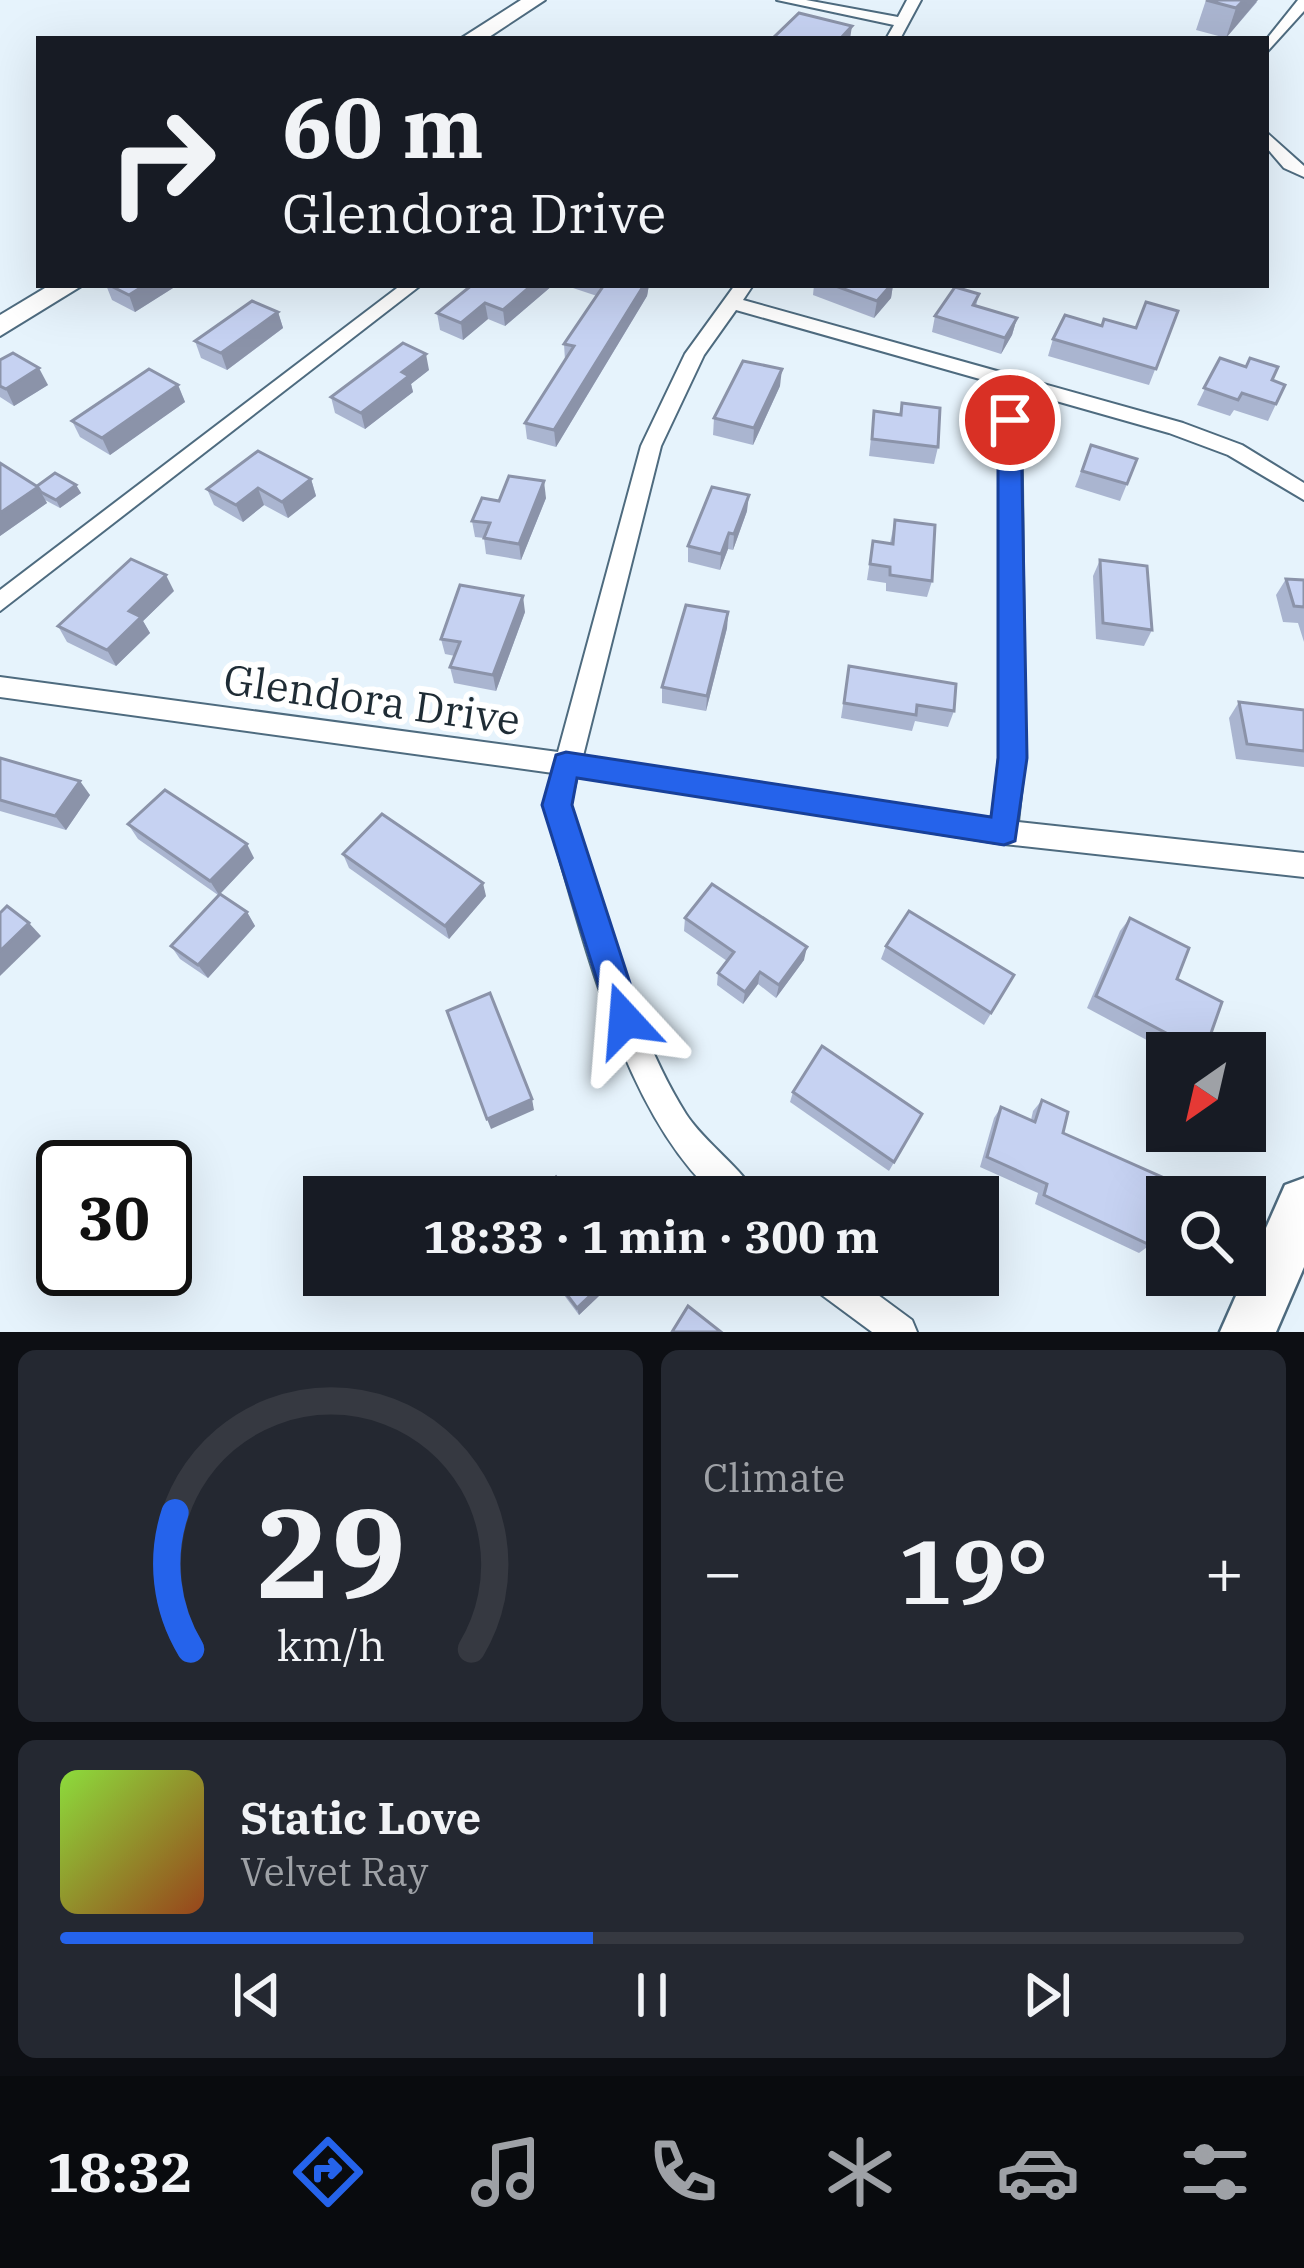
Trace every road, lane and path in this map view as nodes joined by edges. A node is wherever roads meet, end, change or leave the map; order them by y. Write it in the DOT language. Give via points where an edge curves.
graph roads {
  1 [pos="535,0"];
  2 [pos="784,0"];
  3 [pos="914,0"];
  4 [pos="1304,2"];
  5 [pos="900,22"];
  6 [pos="476,36"];
  7 [pos="894,36"];
  8 [pos="1269,45"];
  9 [pos="1269,140"];
  10 [pos="1304,172"];
  11 [pos="64,288"];
  12 [pos="408,288"];
  13 [pos="738,294"];
  14 [pos="0,327"];
  15 [pos="1011,381"];
  16 [pos="1304,493"];
  17 [pos="0,602"];
  18 [pos="0,687"];
  19 [pos="566,764"];
  20 [pos="1004,832"];
  21 [pos="1304,865"];
  22 [pos="717,1176"];
  23 [pos="1304,1204"];
  24 [pos="851,1296"];
  25 [pos="900,1332"];
  26 [pos="1248,1332"];
  1 -- 6 [label="street"];
  2 -- 5 [label="street"];
  3 -- 5 [label="street"];
  4 -- 8 [label="street"];
  5 -- 7 [label="street"];
  9 -- 10 [label="street"];
  11 -- 14 [label="street"];
  12 -- 17 [label="street"];
  13 -- 15 [label="street"];
  13 -- 19 [label="street" via="685,371 651,446"];
  15 -- 16 [label="street" via="1207,439"];
  15 -- 20 [label="street" via="1012,758"];
  18 -- 19 [label="street, Glendora Drive"];
  19 -- 20 [label="street, Glendora Drive"];
  19 -- 22 [label="street" via="557,805 625,1020 675,1126"];
  20 -- 21 [label="street, Glendora Drive"];
  23 -- 26 [label="main road"];
  24 -- 25 [label="street"];
}
